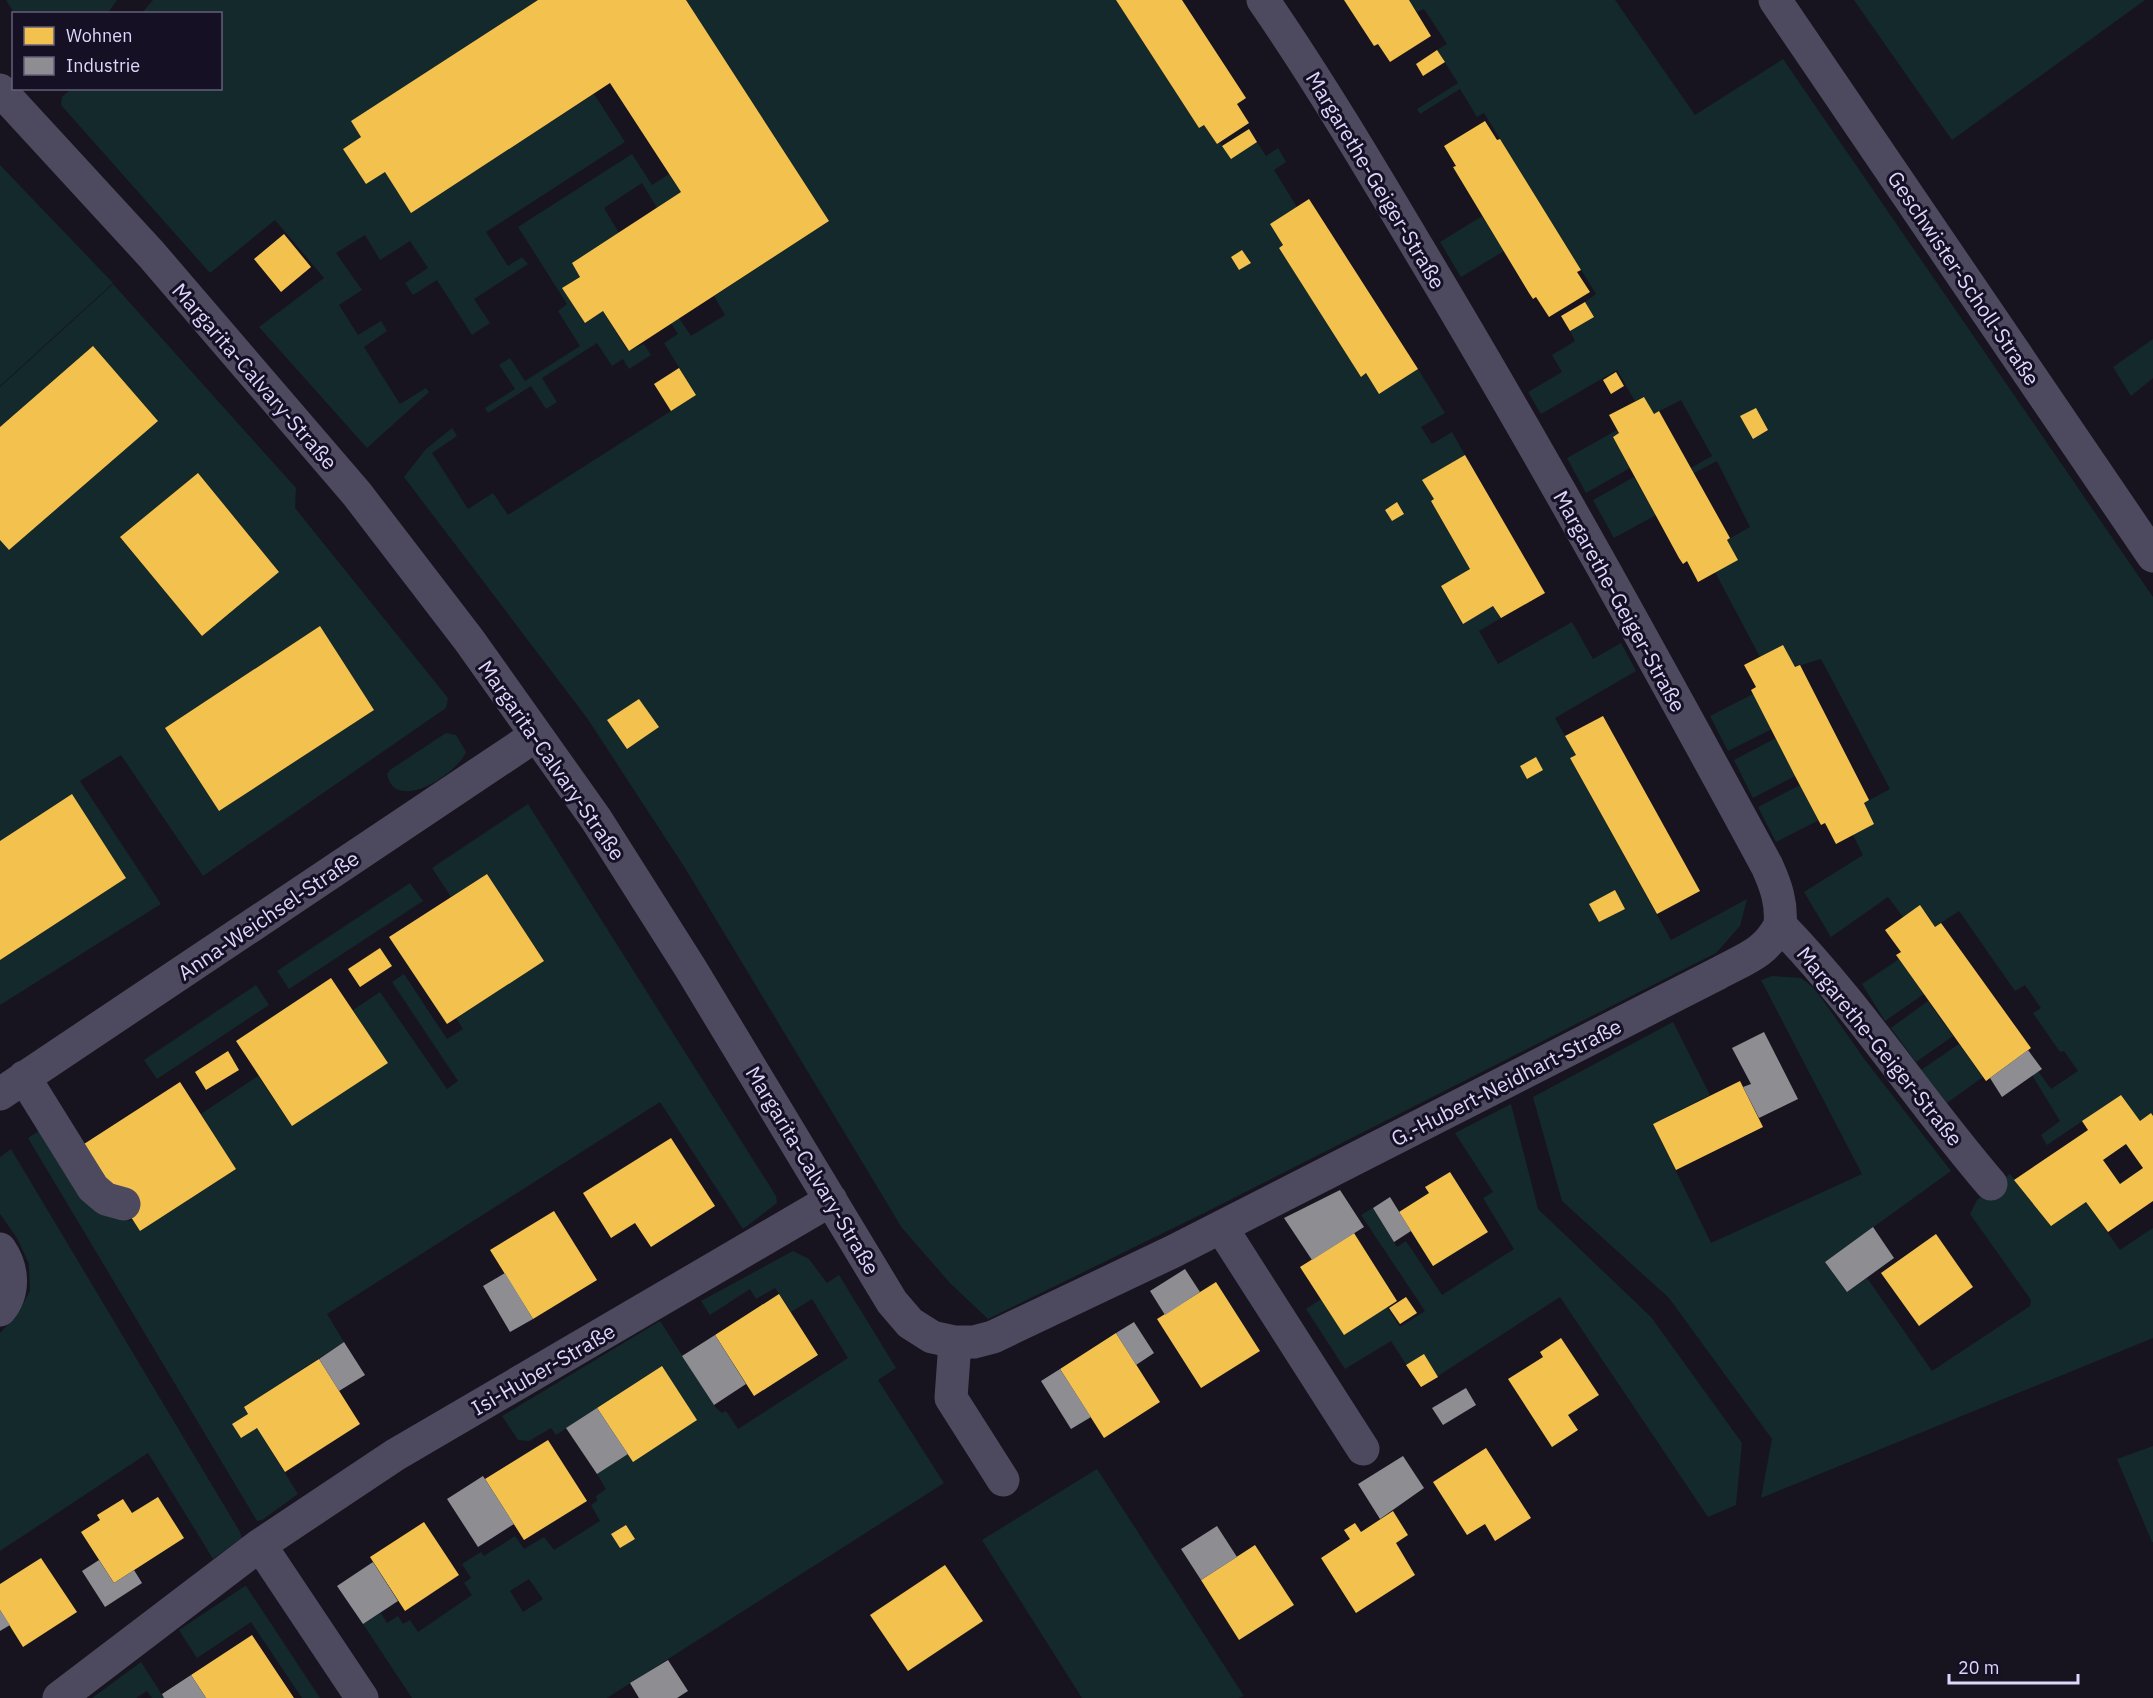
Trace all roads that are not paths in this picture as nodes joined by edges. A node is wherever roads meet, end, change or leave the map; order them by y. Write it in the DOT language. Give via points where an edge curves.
graph roads {
  1 [pos="1263,0"];
  2 [pos="1775,0"];
  3 [pos="0,90"];
  4 [pos="2153,556"];
  5 [pos="535,736"];
  6 [pos="1780,925"];
  7 [pos="12,1085"];
  8 [pos="1991,1184"];
  9 [pos="831,1200"];
  10 [pos="124,1204"];
  11 [pos="1221,1227"];
  12 [pos="0,1249"];
  13 [pos="0,1310"];
  14 [pos="954,1342"];
  15 [pos="1363,1449"];
  16 [pos="1003,1480"];
  17 [pos="260,1545"];
  18 [pos="59,1698"];
  19 [pos="362,1698"];
  1 -- 6 [label="street, Margarethe-Geiger-Straße" via="1354,140 1544,463 1767,866 1782,910"];
  2 -- 4 [label="street, Geschwister-Scholl-Straße"];
  3 -- 5 [label="street, Margarita-Calvary-Straße" via="151,255 357,494 469,640"];
  5 -- 7 [label="street, Anna-Weichsel-Straße"];
  5 -- 9 [label="street, Margarita-Calvary-Straße" via="609,839"];
  6 -- 8 [label="street, Margarethe-Geiger-Straße" via="1848,1000 1903,1076"];
  6 -- 11 [label="street, G.-Hubert-Neidhart-Straße" via="1771,942 1758,952"];
  7 -- 10 [label="street" via="93,1188 106,1199"];
  9 -- 14 [label="street, Margarita-Calvary-Straße" via="904,1316 932,1337"];
  9 -- 17 [label="street, Isi-Huber-Straße" via="395,1455"];
  11 -- 14 [label="street, G.-Hubert-Neidhart-Straße" via="1012,1329 974,1342"];
  11 -- 15 [label="street"];
  12 -- 13 [label="street" via="11,1282 10,1293"];
  14 -- 16 [label="street" via="951,1398"];
  17 -- 18 [label="street, Isi-Huber-Straße"];
  17 -- 19 [label="street"];
}
